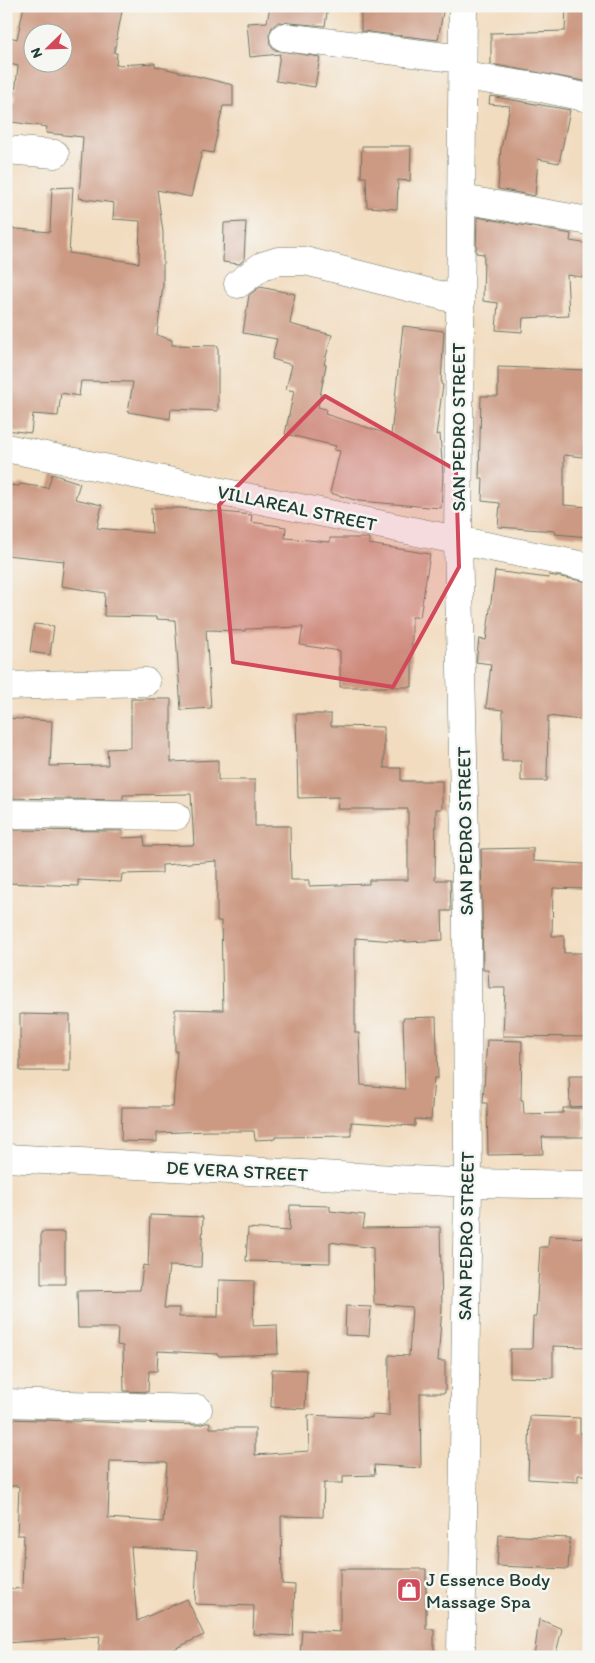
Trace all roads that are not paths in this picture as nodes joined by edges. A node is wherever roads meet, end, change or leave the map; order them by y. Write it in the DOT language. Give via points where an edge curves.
graph roads {
  1 [pos="463,6"];
  2 [pos="284,37"];
  3 [pos="463,68"];
  4 [pos="589,98"];
  5 [pos="6,150"];
  6 [pos="55,154"];
  7 [pos="462,199"];
  8 [pos="589,221"];
  9 [pos="238,284"];
  10 [pos="459,300"];
  11 [pos="6,448"];
  12 [pos="458,541"];
  13 [pos="589,567"];
  14 [pos="146,682"];
  15 [pos="6,686"];
  16 [pos="6,814"];
  17 [pos="176,816"];
  18 [pos="6,1158"];
  19 [pos="468,1183"];
  20 [pos="589,1185"];
  21 [pos="6,1403"];
  22 [pos="198,1409"];
  23 [pos="461,1657"];
  1 -- 3 [label="street, SAN PEDRO STREET"];
  2 -- 3 [label="street"];
  3 -- 4 [label="street"];
  3 -- 7 [label="street, SAN PEDRO STREET"];
  5 -- 6 [label="street"];
  7 -- 8 [label="street"];
  7 -- 10 [label="street, SAN PEDRO STREET"];
  9 -- 10 [label="street" via="262,266 278,261 305,261"];
  10 -- 12 [label="street, SAN PEDRO STREET"];
  11 -- 12 [label="street, VILLAREAL STREET"];
  12 -- 13 [label="street, VILLAREAL STREET"];
  12 -- 19 [label="street, SAN PEDRO STREET" via="467,925"];
  14 -- 15 [label="street"];
  16 -- 17 [label="street"];
  18 -- 19 [label="street, DE VERA STREET"];
  19 -- 20 [label="street, DE VERA STREET"];
  19 -- 23 [label="street, SAN PEDRO STREET"];
  21 -- 22 [label="street"];
}
